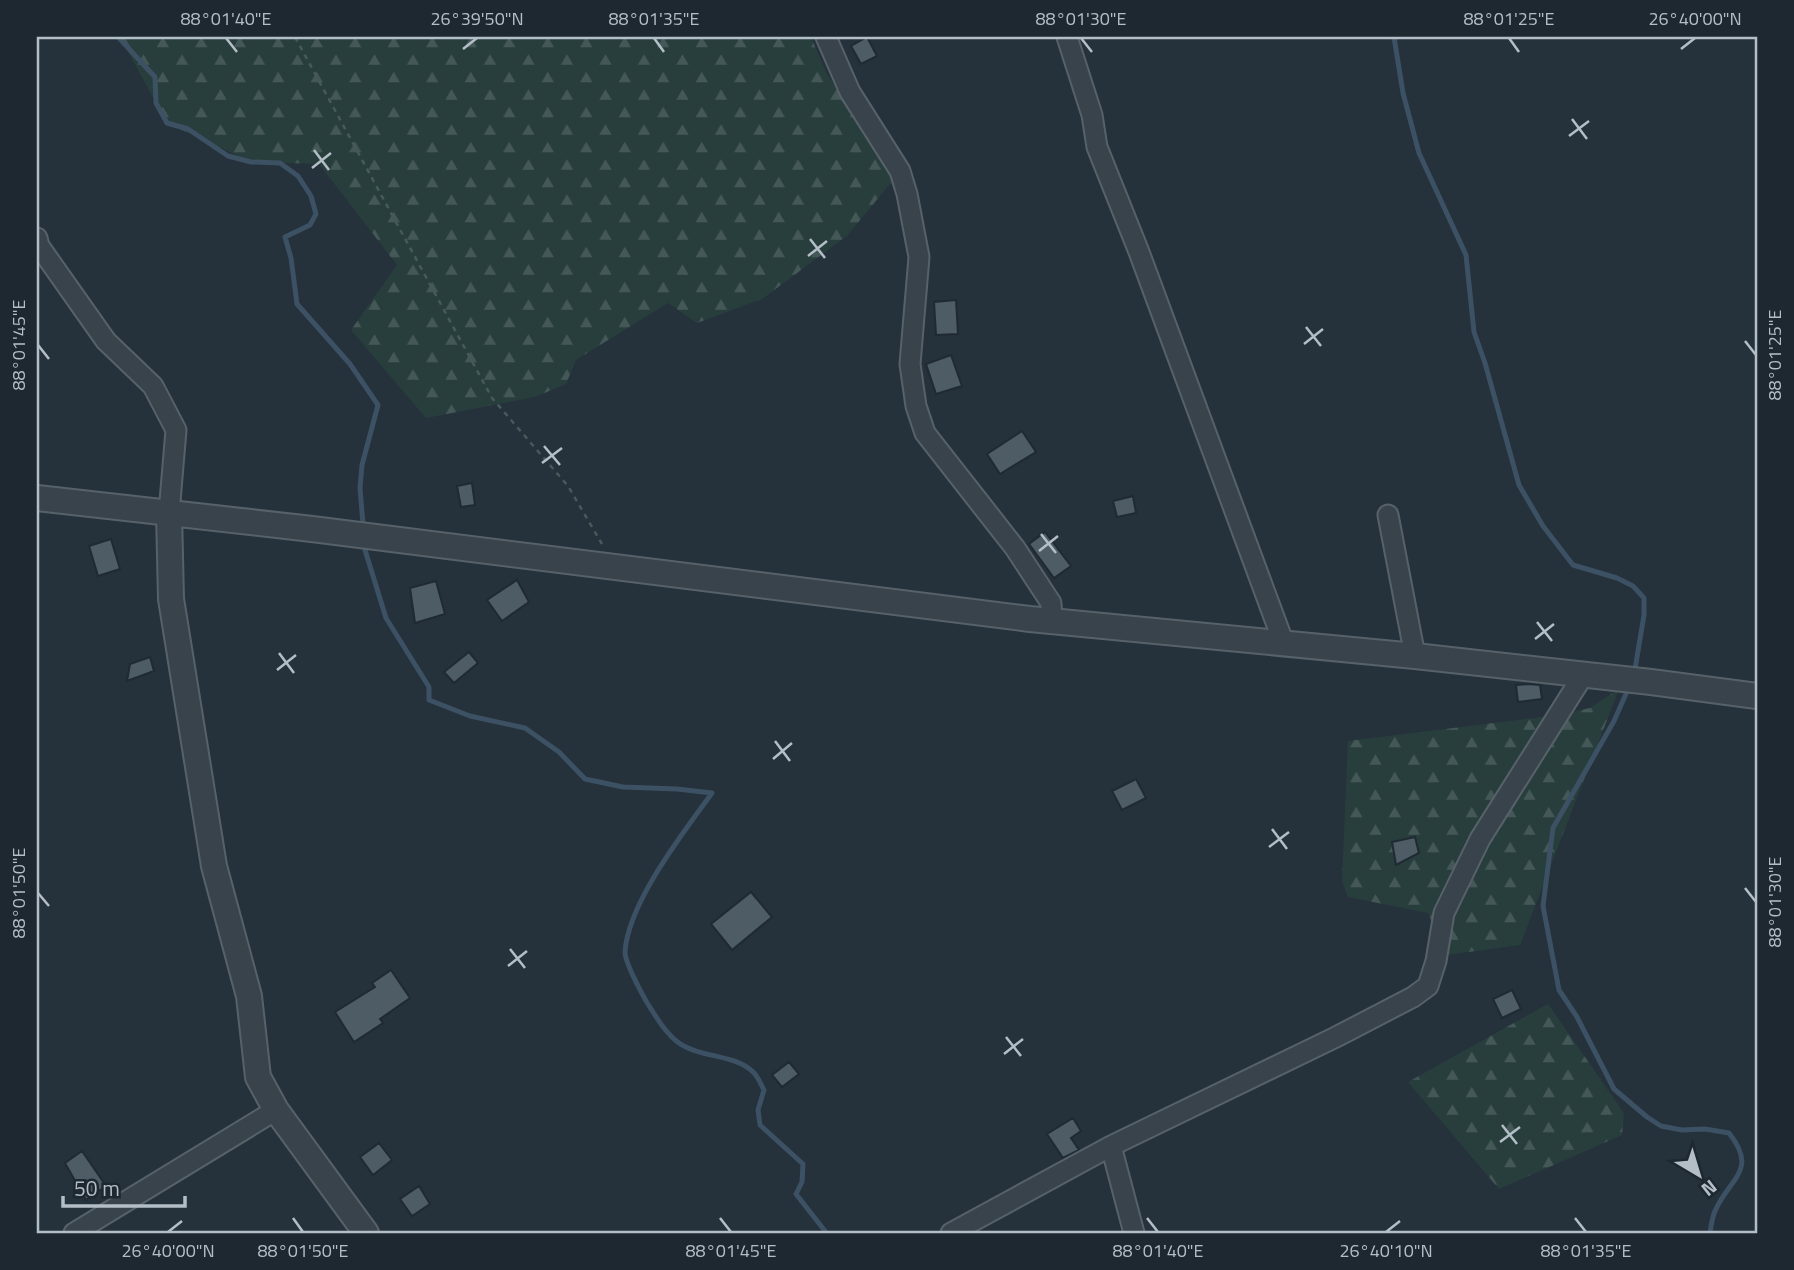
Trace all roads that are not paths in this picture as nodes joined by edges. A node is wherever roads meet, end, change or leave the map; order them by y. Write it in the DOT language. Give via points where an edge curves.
graph roads {
  1 [pos="826,37"];
  2 [pos="1067,37"];
  3 [pos="37,238"];
  4 [pos="37,498"];
  5 [pos="169,513"];
  6 [pos="1388,515"];
  7 [pos="1052,621"];
  8 [pos="1284,644"];
  9 [pos="1415,656"];
  10 [pos="1584,674"];
  11 [pos="1757,695"];
  12 [pos="276,1110"];
  13 [pos="1111,1146"];
  14 [pos="75,1233"];
  15 [pos="366,1233"];
  16 [pos="951,1233"];
  17 [pos="1134,1233"];
  1 -- 7 [label="street" via="850,92 900,170 919,257 910,364 925,433 1015,548 1051,603"];
  2 -- 8 [label="street" via="1092,115 1097,147"];
  3 -- 5 [label="street" via="106,341 153,386 176,430"];
  4 -- 5 [label="street"];
  5 -- 7 [label="street"];
  5 -- 12 [label="street" via="171,600 214,866 249,996 258,1077"];
  6 -- 9 [label="street"];
  7 -- 8 [label="street"];
  8 -- 9 [label="street"];
  9 -- 10 [label="street"];
  10 -- 11 [label="street"];
  10 -- 13 [label="street" via="1480,839 1444,913 1428,986 1336,1037"];
  12 -- 14 [label="street"];
  12 -- 15 [label="street"];
  13 -- 16 [label="street"];
  13 -- 17 [label="street"];
}
